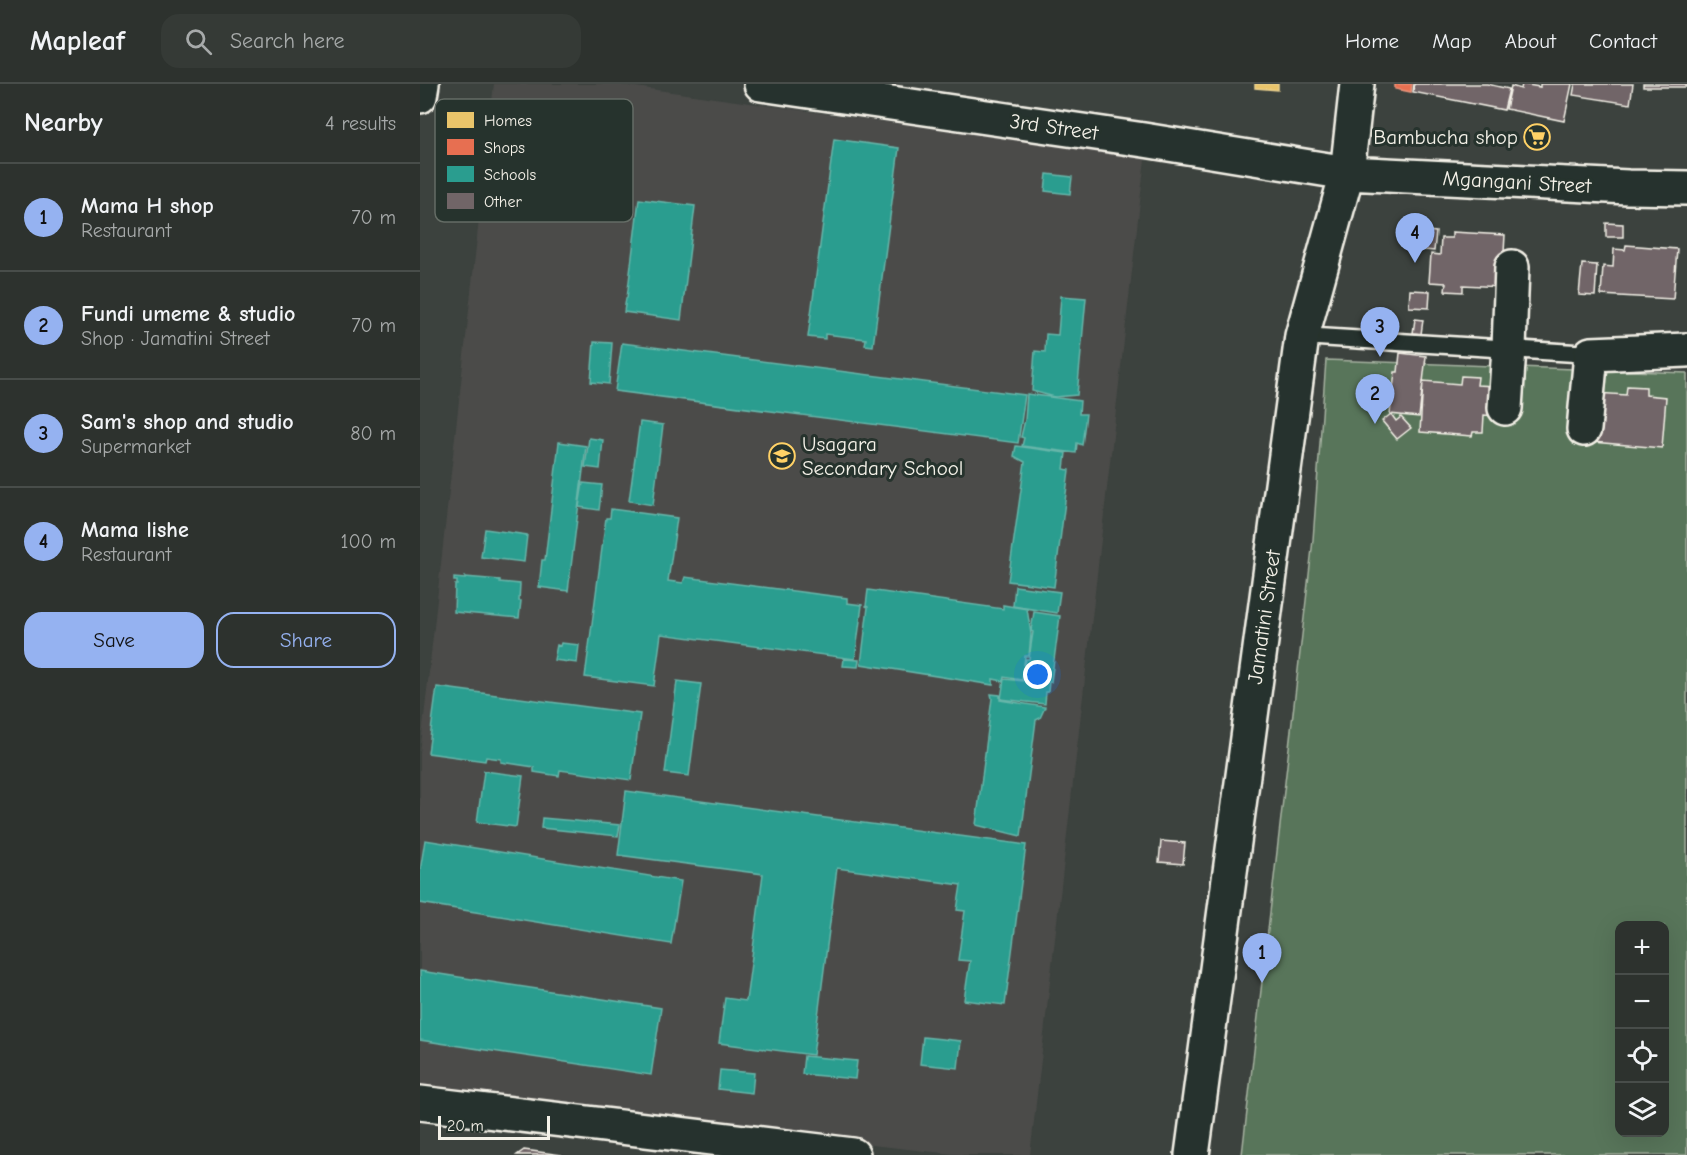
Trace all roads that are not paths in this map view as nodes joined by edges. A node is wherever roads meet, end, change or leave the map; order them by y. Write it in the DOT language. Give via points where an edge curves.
graph roads {
  1 [pos="422,84"];
  2 [pos="760,84"];
  3 [pos="1357,84"];
  4 [pos="420,96"];
  5 [pos="1347,173"];
  6 [pos="1687,188"];
  7 [pos="1512,267"];
  8 [pos="1302,336"];
  9 [pos="1509,348"];
  10 [pos="1687,350"];
  11 [pos="1591,354"];
  12 [pos="1505,408"];
  13 [pos="1584,429"];
  14 [pos="420,1103"];
  15 [pos="811,1152"];
  16 [pos="853,1155"];
  17 [pos="1192,1155"];
  1 -- 4 [label="street"];
  2 -- 5 [label="street, 3rd Street"];
  3 -- 5 [label="street, Jamatini Street"];
  5 -- 6 [label="street, Mgangani Street"];
  5 -- 8 [label="street, Jamatini Street"];
  7 -- 9 [label="street"];
  8 -- 9 [label="lane"];
  8 -- 17 [label="street, Jamatini Street"];
  9 -- 11 [label="lane"];
  9 -- 12 [label="street"];
  10 -- 11 [label="street"];
  11 -- 13 [label="street"];
  14 -- 15 [label="street"];
  15 -- 16 [label="street"];
}
